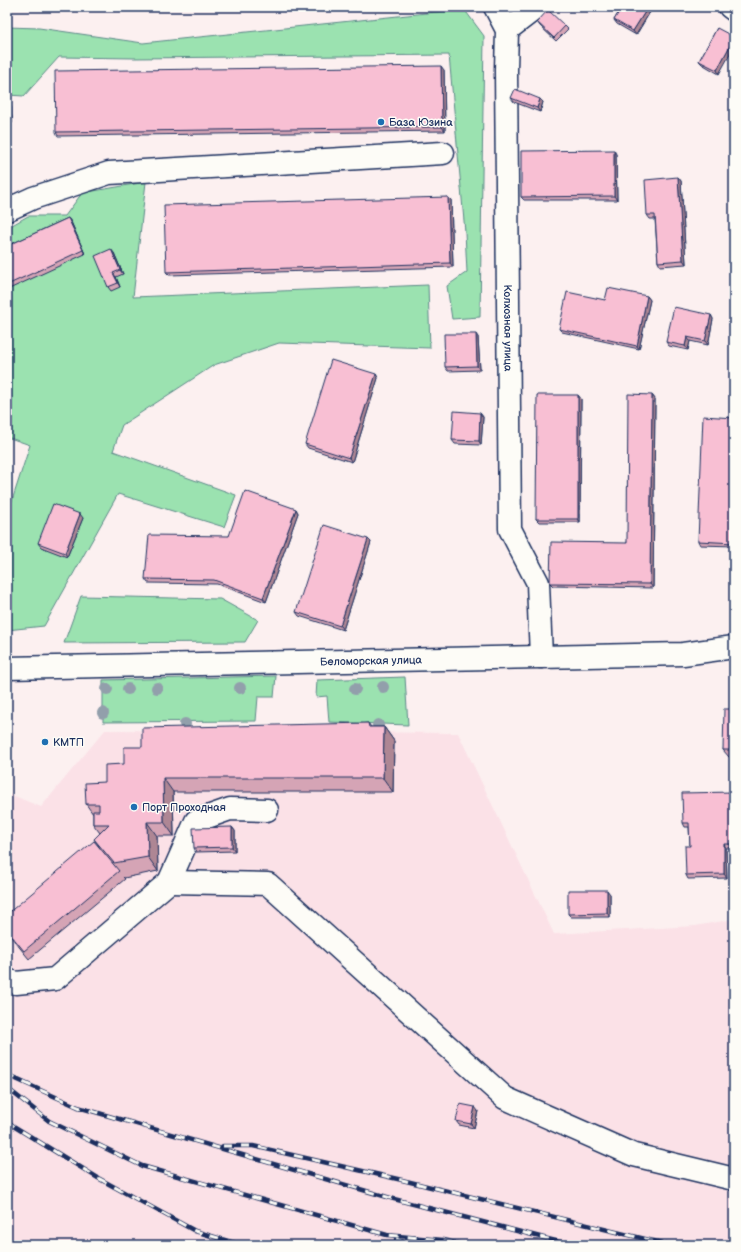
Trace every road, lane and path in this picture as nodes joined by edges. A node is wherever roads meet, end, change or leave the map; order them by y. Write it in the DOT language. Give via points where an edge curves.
graph roads {
  1 [pos="495,7"];
  2 [pos="536,7"];
  3 [pos="730,7"];
  4 [pos="734,10"];
  5 [pos="507,30"];
  6 [pos="443,153"];
  7 [pos="7,210"];
  8 [pos="734,648"];
  9 [pos="541,657"];
  10 [pos="7,668"];
  11 [pos="267,810"];
  12 [pos="169,882"];
  13 [pos="7,980"];
  14 [pos="734,1179"];
  1 -- 5 [label="street"];
  2 -- 5 [label="street"];
  3 -- 4 [label="street"];
  5 -- 9 [label="street, Колхозная улица" via="510,529 538,583"];
  6 -- 7 [label="street" via="108,173 33,198"];
  8 -- 9 [label="street, Беломорская улица" via="683,654"];
  9 -- 10 [label="street, Беломорская улица"];
  11 -- 12 [label="street" via="230,809 196,821"];
  12 -- 13 [label="street" via="55,979 16,983"];
  12 -- 14 [label="street" via="268,884 505,1098 634,1154"];
}
